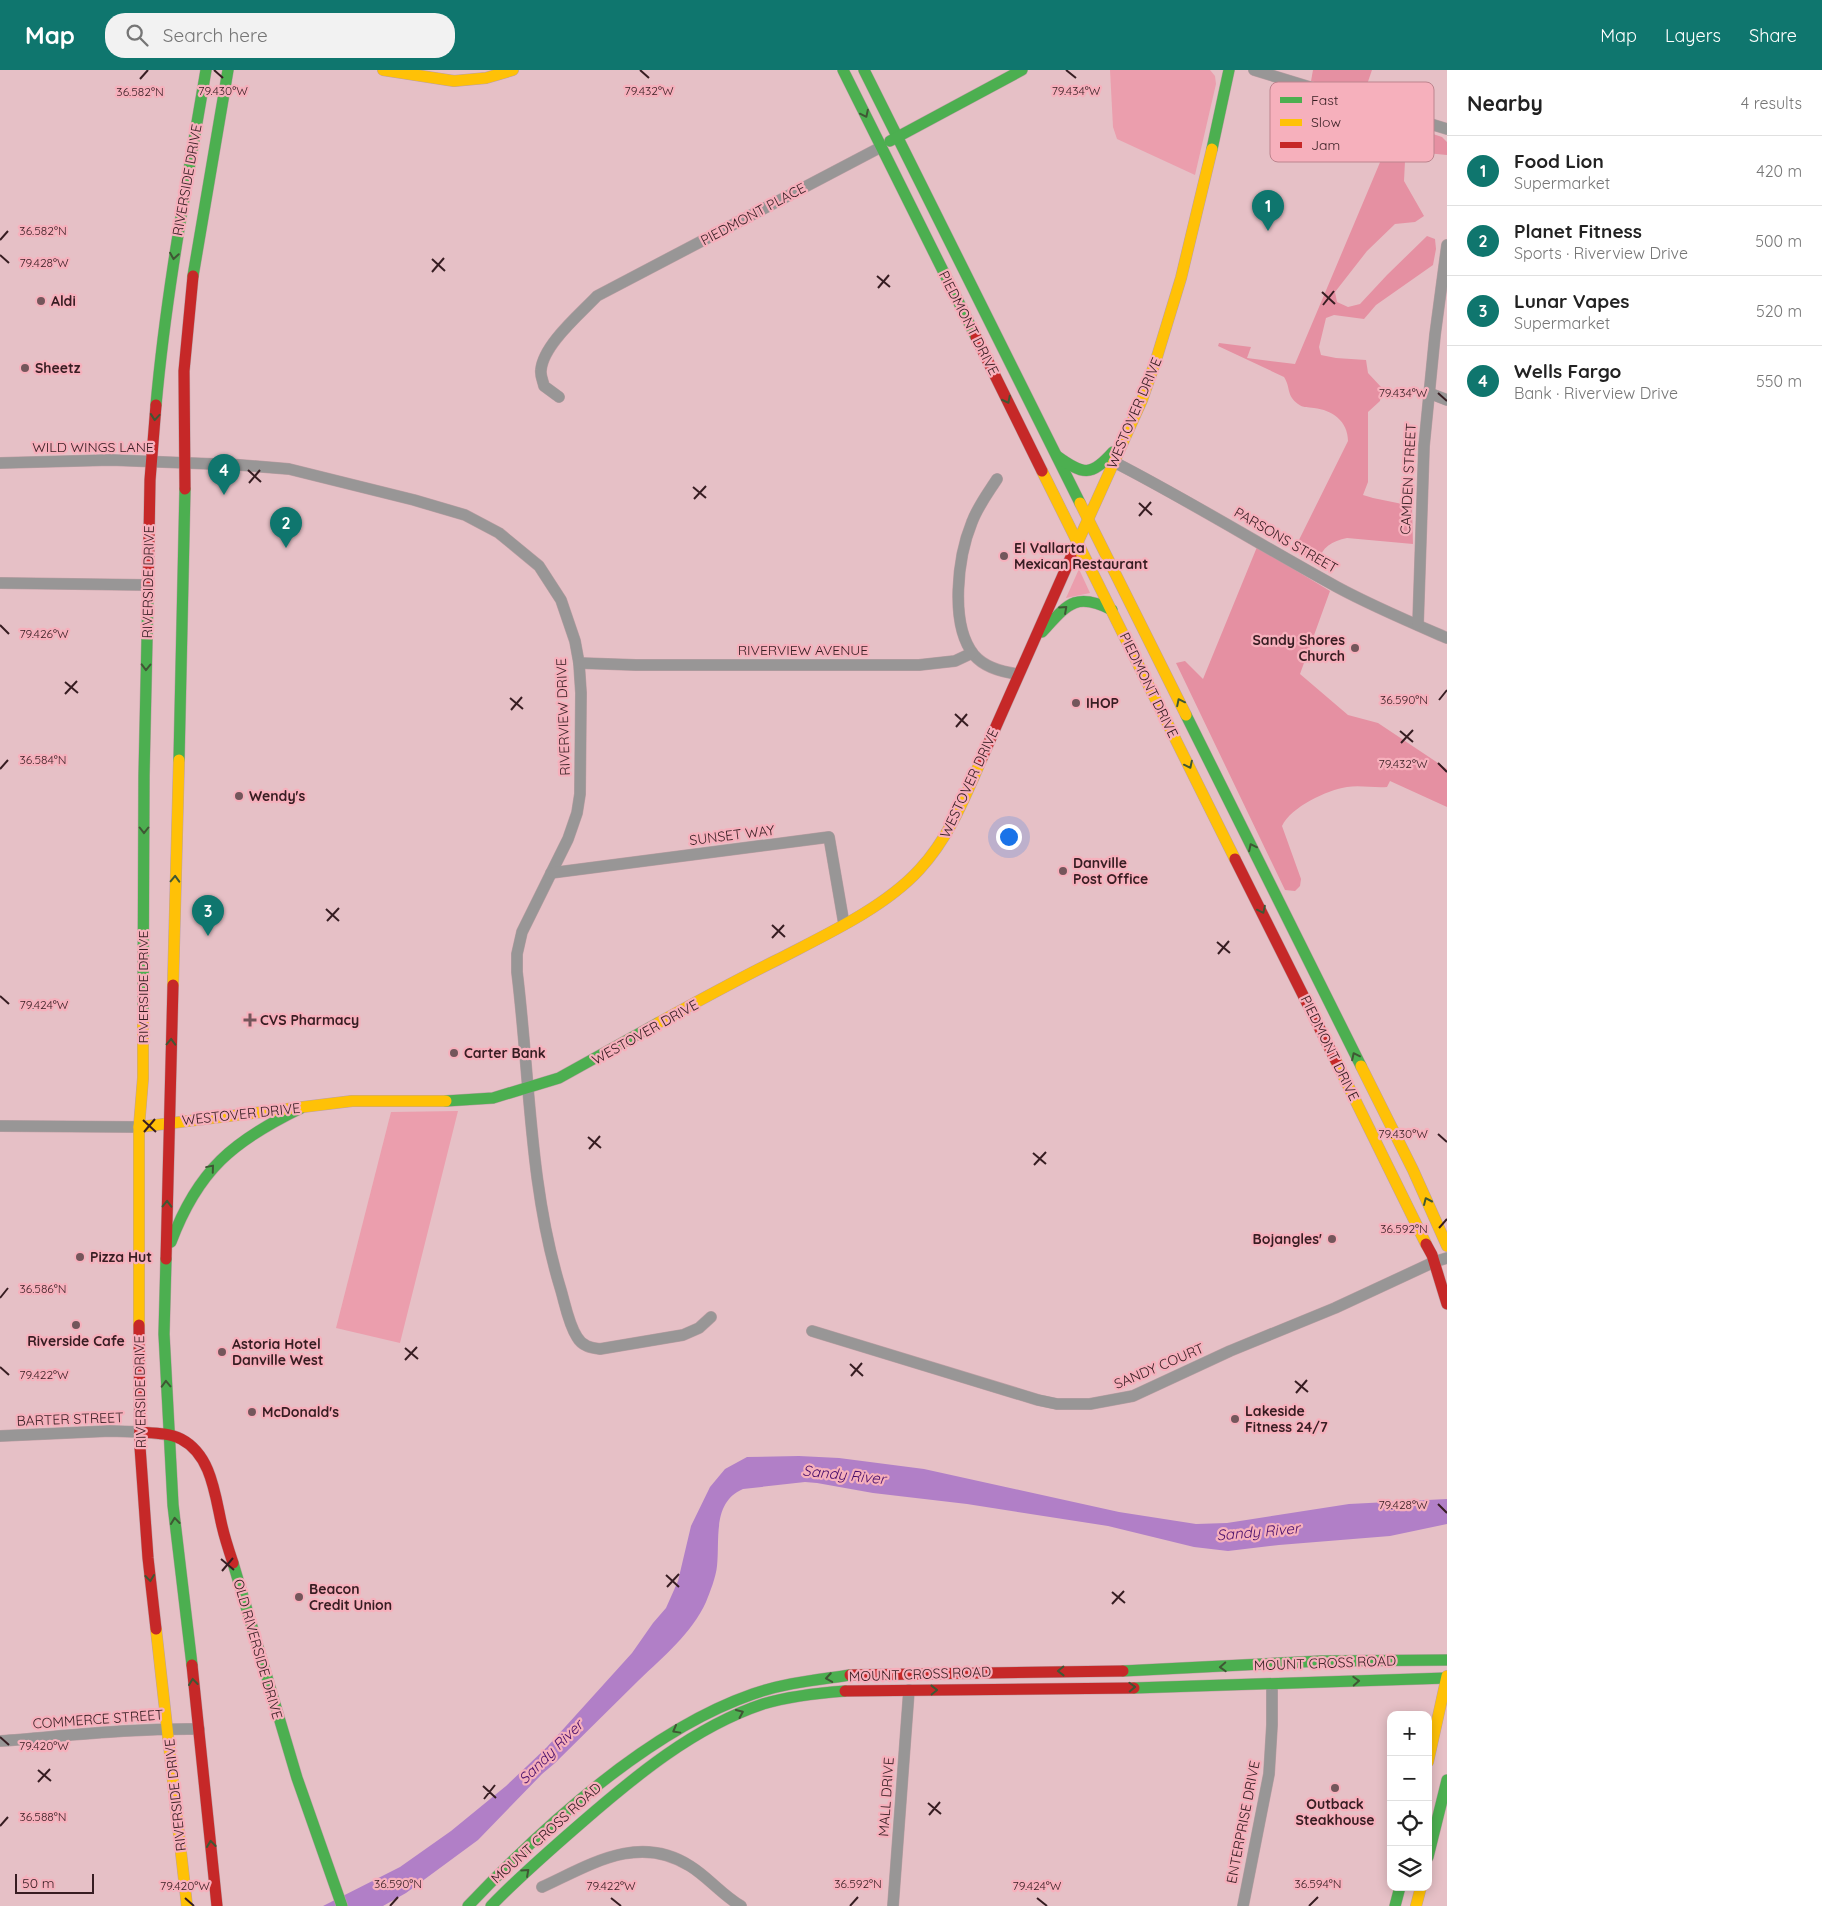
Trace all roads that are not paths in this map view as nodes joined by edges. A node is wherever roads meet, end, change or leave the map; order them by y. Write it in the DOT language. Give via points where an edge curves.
graph roads {
  1 [pos="206,70"];
  2 [pos="228,70"];
  3 [pos="383,70"];
  4 [pos="512,70"];
  5 [pos="843,70"];
  6 [pos="864,70"];
  7 [pos="1022,70"];
  8 [pos="1229,70"];
  9 [pos="1254,70"];
  10 [pos="1293,82"];
  11 [pos="1434,125"];
  12 [pos="1447,129"];
  13 [pos="898,136"];
  14 [pos="881,147"];
  15 [pos="1447,245"];
  16 [pos="1428,393"];
  17 [pos="559,397"];
  18 [pos="1447,400"];
  19 [pos="1123,441"];
  20 [pos="1056,456"];
  21 [pos="152,462"];
  22 [pos="1114,462"];
  23 [pos="0,463"];
  24 [pos="185,464"];
  25 [pos="997,479"];
  26 [pos="1088,519"];
  27 [pos="1078,541"];
  28 [pos="0,583"];
  29 [pos="148,585"];
  30 [pos="1112,610"];
  31 [pos="1418,625"];
  32 [pos="1447,638"];
  33 [pos="1031,645"];
  34 [pos="972,652"];
  35 [pos="578,663"];
  36 [pos="1018,674"];
  37 [pos="551,873"];
  38 [pos="844,924"];
  39 [pos="527,1089"];
  40 [pos="301,1108"];
  41 [pos="169,1122"];
  42 [pos="0,1126"];
  43 [pos="139,1127"];
  44 [pos="1447,1246"];
  45 [pos="166,1258"];
  46 [pos="1447,1258"];
  47 [pos="1434,1262"];
  48 [pos="1447,1304"];
  49 [pos="711,1317"];
  50 [pos="812,1331"];
  51 [pos="140,1432"];
  52 [pos="169,1433"];
  53 [pos="0,1436"];
  54 [pos="1447,1660"];
  55 [pos="1447,1678"];
  56 [pos="1272,1684"];
  57 [pos="909,1690"];
  58 [pos="168,1729"];
  59 [pos="199,1729"];
  60 [pos="0,1742"];
  61 [pos="1429,1756"];
  62 [pos="1447,1780"];
  63 [pos="1431,1846"];
  64 [pos="542,1887"];
  65 [pos="1399,1891"];
  66 [pos="1420,1891"];
  67 [pos="186,1901"];
  68 [pos="217,1906"];
  69 [pos="342,1906"];
  70 [pos="468,1906"];
  71 [pos="491,1906"];
  72 [pos="741,1906"];
  73 [pos="893,1906"];
  74 [pos="1243,1906"];
  75 [pos="1396,1906"];
  76 [pos="1416,1906"];
  1 -- 21 [label="main road, RIVERSIDE DRIVE, one-way" via="171,275 161,348"];
  2 -- 24 [label="main road, RIVERSIDE DRIVE" via="186,326"];
  3 -- 4 [label="main road" via="454,82 486,78"];
  5 -- 14 [label="main road, PIEDMONT DRIVE, one-way"];
  6 -- 13 [label="main road, PIEDMONT DRIVE"];
  7 -- 13 [label="main road, PIEDMONT PLACE"];
  8 -- 19 [label="main road, WESTOVER DRIVE" via="1179,289 1155,366"];
  9 -- 10 [label="street"];
  11 -- 12 [label="street"];
  13 -- 14 [label="main road, PIEDMONT PLACE"];
  13 -- 20 [label="main road, PIEDMONT DRIVE"];
  14 -- 17 [label="street, PIEDMONT PLACE" via="597,296 549,350 541,371 544,386"];
  14 -- 27 [label="main road, PIEDMONT DRIVE, one-way"];
  15 -- 16 [label="street, CAMDEN STREET"];
  16 -- 18 [label="street"];
  16 -- 31 [label="street, CAMDEN STREET"];
  19 -- 20 [label="main road" via="1101,466 1091,472 1071,467"];
  19 -- 22 [label="main road, WESTOVER DRIVE"];
  20 -- 26 [label="main road, PIEDMONT DRIVE"];
  21 -- 23 [label="street, WILD WINGS LANE"];
  21 -- 24 [label="street, WILD WINGS LANE"];
  21 -- 29 [label="main road, RIVERSIDE DRIVE"];
  22 -- 26 [label="main road, WESTOVER DRIVE"];
  22 -- 31 [label="street, PARSONS STREET" via="1175,493 1338,587"];
  24 -- 35 [label="street, RIVERVIEW DRIVE" via="289,469 414,500 483,523 522,551 551,582 569,622"];
  41 -- 24 [label="main road, RIVERSIDE DRIVE, one-way"];
  25 -- 34 [label="street" via="972,520 961,559 959,606"];
  26 -- 27 [label="main road, WESTOVER DRIVE"];
  44 -- 26 [label="main road, PIEDMONT DRIVE, one-way" via="1413,1170"];
  27 -- 30 [label="main road, PIEDMONT DRIVE"];
  27 -- 33 [label="main road, WESTOVER DRIVE"];
  28 -- 29 [label="street"];
  29 -- 43 [label="main road, RIVERSIDE DRIVE, one-way" via="143,1078"];
  33 -- 30 [label="main road, one-way" via="1066,605 1089,600"];
  30 -- 47 [label="main road, PIEDMONT DRIVE, one-way"];
  31 -- 32 [label="street, PARSONS STREET"];
  33 -- 36 [label="main road, WESTOVER DRIVE"];
  34 -- 35 [label="street, RIVERVIEW AVENUE" via="955,661 919,665"];
  34 -- 36 [label="street" via="994,669"];
  35 -- 37 [label="street, RIVERVIEW DRIVE" via="580,794 568,839"];
  36 -- 38 [label="main road, WESTOVER DRIVE" via="965,798 937,848 904,885"];
  37 -- 38 [label="street, SUNSET WAY" via="830,837"];
  37 -- 39 [label="street, RIVERVIEW DRIVE" via="522,932 517,954"];
  38 -- 39 [label="main road, WESTOVER DRIVE" via="596,1059 559,1078"];
  39 -- 40 [label="main road, WESTOVER DRIVE" via="465,1101 352,1101"];
  39 -- 49 [label="street, RIVERVIEW DRIVE" via="544,1226 555,1272 577,1337 584,1344 600,1349 683,1335 699,1328"];
  40 -- 41 [label="main road, WESTOVER DRIVE"];
  45 -- 40 [label="main road, one-way" via="182,1214 217,1161 257,1130"];
  41 -- 43 [label="main road, WESTOVER DRIVE"];
  45 -- 41 [label="main road, RIVERSIDE DRIVE, one-way"];
  42 -- 43 [label="street"];
  43 -- 51 [label="main road, RIVERSIDE DRIVE"];
  52 -- 45 [label="main road, RIVERSIDE DRIVE, one-way" via="164,1334"];
  46 -- 47 [label="street, SANDY COURT"];
  47 -- 48 [label="main road, PIEDMONT DRIVE"];
  47 -- 50 [label="street, SANDY COURT" via="1133,1396 1090,1404 1057,1404 1038,1400"];
  51 -- 52 [label="main road, OLD RIVERSIDE DRIVE"];
  51 -- 53 [label="street, BARTER STREET"];
  51 -- 58 [label="main road, RIVERSIDE DRIVE, one-way" via="148,1558"];
  59 -- 52 [label="main road, RIVERSIDE DRIVE, one-way" via="173,1505"];
  52 -- 69 [label="main road, OLD RIVERSIDE DRIVE" via="193,1448 210,1476 291,1760"];
  54 -- 70 [label="main road, MOUNT CROSS ROAD, one-way" via="1321,1661 1147,1671 850,1675 754,1694 694,1720 647,1749 560,1818"];
  56 -- 55 [label="main road, MOUNT CROSS ROAD, one-way"];
  55 -- 61 [label="main road"];
  57 -- 56 [label="main road, MOUNT CROSS ROAD, one-way"];
  56 -- 74 [label="street, ENTERPRISE DRIVE" via="1269,1774"];
  71 -- 57 [label="main road, MOUNT CROSS ROAD, one-way" via="611,1797 656,1762 723,1721 754,1708 798,1696"];
  57 -- 73 [label="street, MALL DRIVE"];
  58 -- 59 [label="street, COMMERCE STREET"];
  58 -- 60 [label="street, COMMERCE STREET"];
  58 -- 67 [label="main road, RIVERSIDE DRIVE"];
  68 -- 59 [label="main road, RIVERSIDE DRIVE, one-way"];
  62 -- 63 [label="main road"];
  64 -- 72 [label="street" via="610,1856 644,1851 686,1863"];
  65 -- 75 [label="main road"];
  66 -- 76 [label="main road"];
}
